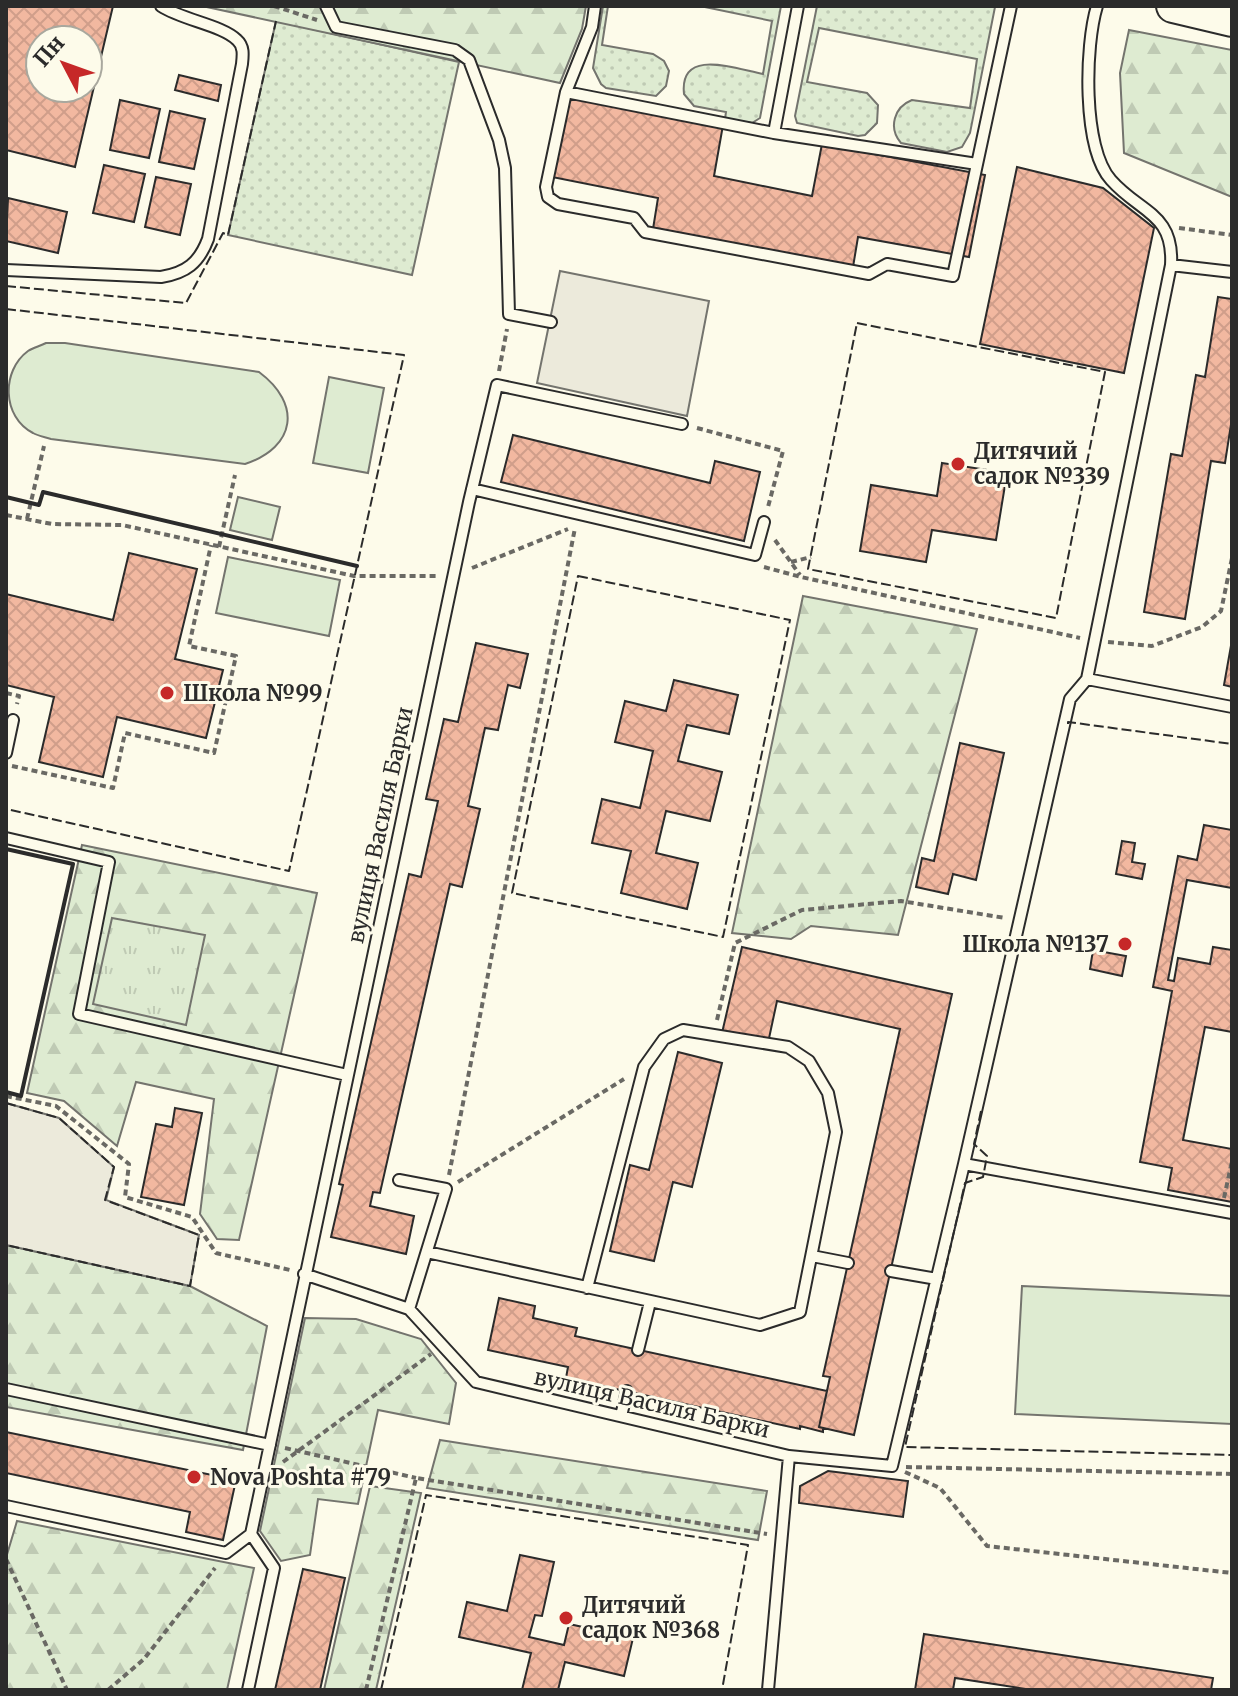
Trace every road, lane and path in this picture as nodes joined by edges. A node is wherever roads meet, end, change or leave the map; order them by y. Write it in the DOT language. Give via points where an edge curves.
graph roads {
  1 [pos="161,6"];
  2 [pos="274,6"];
  3 [pos="326,6"];
  4 [pos="595,6"];
  5 [pos="798,6"];
  6 [pos="1011,6"];
  7 [pos="1097,6"];
  8 [pos="1173,6"];
  9 [pos="1232,20"];
  10 [pos="336,27"];
  11 [pos="566,92"];
  12 [pos="774,133"];
  13 [pos="977,164"];
  14 [pos="1165,226"];
  15 [pos="1232,235"];
  16 [pos="1171,265"];
  17 [pos="6,270"];
  18 [pos="1232,272"];
  19 [pos="509,314"];
  20 [pos="551,322"];
  21 [pos="497,385"];
  22 [pos="682,424"];
  23 [pos="44,446"];
  24 [pos="235,475"];
  25 [pos="472,489"];
  26 [pos="6,515"];
  27 [pos="27,519"];
  28 [pos="560,522"];
  29 [pos="764,522"];
  30 [pos="576,525"];
  31 [pos="211,545"];
  32 [pos="219,547"];
  33 [pos="811,557"];
  34 [pos="1232,558"];
  35 [pos="791,562"];
  36 [pos="750,564"];
  37 [pos="453,576"];
  38 [pos="801,577"];
  39 [pos="1095,641"];
  40 [pos="1087,679"];
  41 [pos="1232,707"];
  42 [pos="13,720"];
  43 [pos="6,753"];
  44 [pos="6,765"];
  45 [pos="6,838"];
  46 [pos="1020,920"];
  47 [pos="714,1035"];
  48 [pos="644,1067"];
  49 [pos="347,1075"];
  50 [pos="6,1096"];
  51 [pos="1232,1161"];
  52 [pos="964,1164"];
  53 [pos="399,1180"];
  54 [pos="446,1189"];
  55 [pos="1227,1212"];
  56 [pos="427,1252"];
  57 [pos="812,1256"];
  58 [pos="848,1263"];
  59 [pos="891,1271"];
  60 [pos="304,1274"];
  61 [pos="937,1279"];
  62 [pos="587,1288"];
  63 [pos="650,1302"];
  64 [pos="409,1309"];
  65 [pos="443,1346"];
  66 [pos="638,1350"];
  67 [pos="6,1389"];
  68 [pos="627,1391"];
  69 [pos="621,1416"];
  70 [pos="270,1445"];
  71 [pos="299,1451"];
  72 [pos="789,1456"];
  73 [pos="892,1466"];
  74 [pos="1232,1474"];
  75 [pos="263,1476"];
  76 [pos="416,1478"];
  77 [pos="6,1506"];
  78 [pos="251,1534"];
  79 [pos="772,1535"];
  80 [pos="226,1553"];
  81 [pos="6,1559"];
  82 [pos="1232,1573"];
  83 [pos="67,1690"];
  84 [pos="108,1690"];
  85 [pos="248,1690"];
  86 [pos="366,1690"];
  87 [pos="768,1690"];
  1 -- 17 [label="lane" via="228,34 242,48 202,254 192,267 161,277"];
  2 -- 10 [label="path"];
  3 -- 10 [label="lane"];
  4 -- 11 [label="lane"];
  5 -- 12 [label="lane"];
  6 -- 13 [label="lane"];
  7 -- 14 [label="lane" via="1089,117 1096,148 1109,178"];
  8 -- 9 [label="main road"];
  10 -- 19 [label="lane" via="455,50 469,60 505,168"];
  11 -- 12 [label="lane"];
  11 -- 13 [label="lane" via="546,187 548,197 558,204 634,218 645,232 869,274 887,264 953,276"];
  12 -- 13 [label="lane"];
  14 -- 15 [label="path"];
  14 -- 16 [label="lane" via="1172,245"];
  16 -- 18 [label="lane"];
  16 -- 39 [label="lane"];
  19 -- 20 [label="lane"];
  19 -- 21 [label="path"];
  21 -- 22 [label="lane"];
  21 -- 25 [label="lane, вулиця Василя Барки"];
  22 -- 29 [label="path" via="783,451"];
  23 -- 27 [label="path"];
  24 -- 32 [label="path"];
  25 -- 29 [label="lane" via="755,555"];
  25 -- 37 [label="lane, вулиця Василя Барки"];
  26 -- 27 [label="path"];
  27 -- 31 [label="path" via="122,525"];
  28 -- 30 [label="path"];
  29 -- 35 [label="path"];
  30 -- 37 [label="path"];
  30 -- 54 [label="path"];
  31 -- 32 [label="path"];
  31 -- 44 [label="path" via="189,646 236,656 214,753 125,733 113,788"];
  32 -- 37 [label="path" via="354,576"];
  33 -- 35 [label="path"];
  34 -- 39 [label="path" via="1221,611 1202,627 1152,646"];
  35 -- 38 [label="path"];
  36 -- 38 [label="path"];
  37 -- 49 [label="lane, вулиця Василя Барки"];
  38 -- 39 [label="path"];
  39 -- 40 [label="lane"];
  40 -- 41 [label="lane"];
  40 -- 46 [label="lane" via="1070,699"];
  42 -- 43 [label="lane"];
  45 -- 49 [label="lane" via="109,862 79,1014"];
  46 -- 47 [label="path" via="901,901 802,910 735,943"];
  46 -- 52 [label="lane"];
  47 -- 48 [label="lane" via="683,1030 664,1039"];
  47 -- 57 [label="lane" via="788,1047 809,1061 828,1093 836,1132"];
  48 -- 54 [label="path"];
  48 -- 62 [label="lane"];
  49 -- 60 [label="lane, вулиця Василя Барки"];
  50 -- 60 [label="path" via="56,1106 129,1164 125,1197 192,1217 216,1253"];
  51 -- 55 [label="path"];
  52 -- 55 [label="lane"];
  52 -- 61 [label="lane"];
  53 -- 54 [label="lane"];
  54 -- 56 [label="lane"];
  56 -- 62 [label="lane"];
  56 -- 64 [label="lane"];
  57 -- 58 [label="lane"];
  57 -- 63 [label="lane" via="800,1312 760,1325"];
  59 -- 61 [label="lane"];
  60 -- 64 [label="lane, вулиця Василя Барки"];
  60 -- 70 [label="lane, вулиця Василя Барки"];
  61 -- 73 [label="lane"];
  62 -- 63 [label="lane"];
  63 -- 66 [label="lane"];
  64 -- 65 [label="lane, вулиця Василя Барки"];
  65 -- 69 [label="lane, вулиця Василя Барки" via="476,1382"];
  65 -- 71 [label="path"];
  67 -- 70 [label="lane"];
  68 -- 69 [label="lane"];
  69 -- 72 [label="lane, вулиця Василя Барки"];
  70 -- 71 [label="path"];
  70 -- 75 [label="lane, вулиця Василя Барки"];
  71 -- 75 [label="path"];
  71 -- 76 [label="path"];
  72 -- 73 [label="lane, вулиця Василя Барки"];
  72 -- 87 [label="lane"];
  73 -- 74 [label="path"];
  73 -- 82 [label="path" via="940,1488 987,1546"];
  75 -- 78 [label="lane, вулиця Василя Барки"];
  76 -- 79 [label="path"];
  76 -- 86 [label="path"];
  77 -- 80 [label="lane"];
  78 -- 80 [label="lane"];
  78 -- 85 [label="lane" via="274,1568"];
  80 -- 84 [label="path" via="144,1659"];
  81 -- 83 [label="path"];
}
